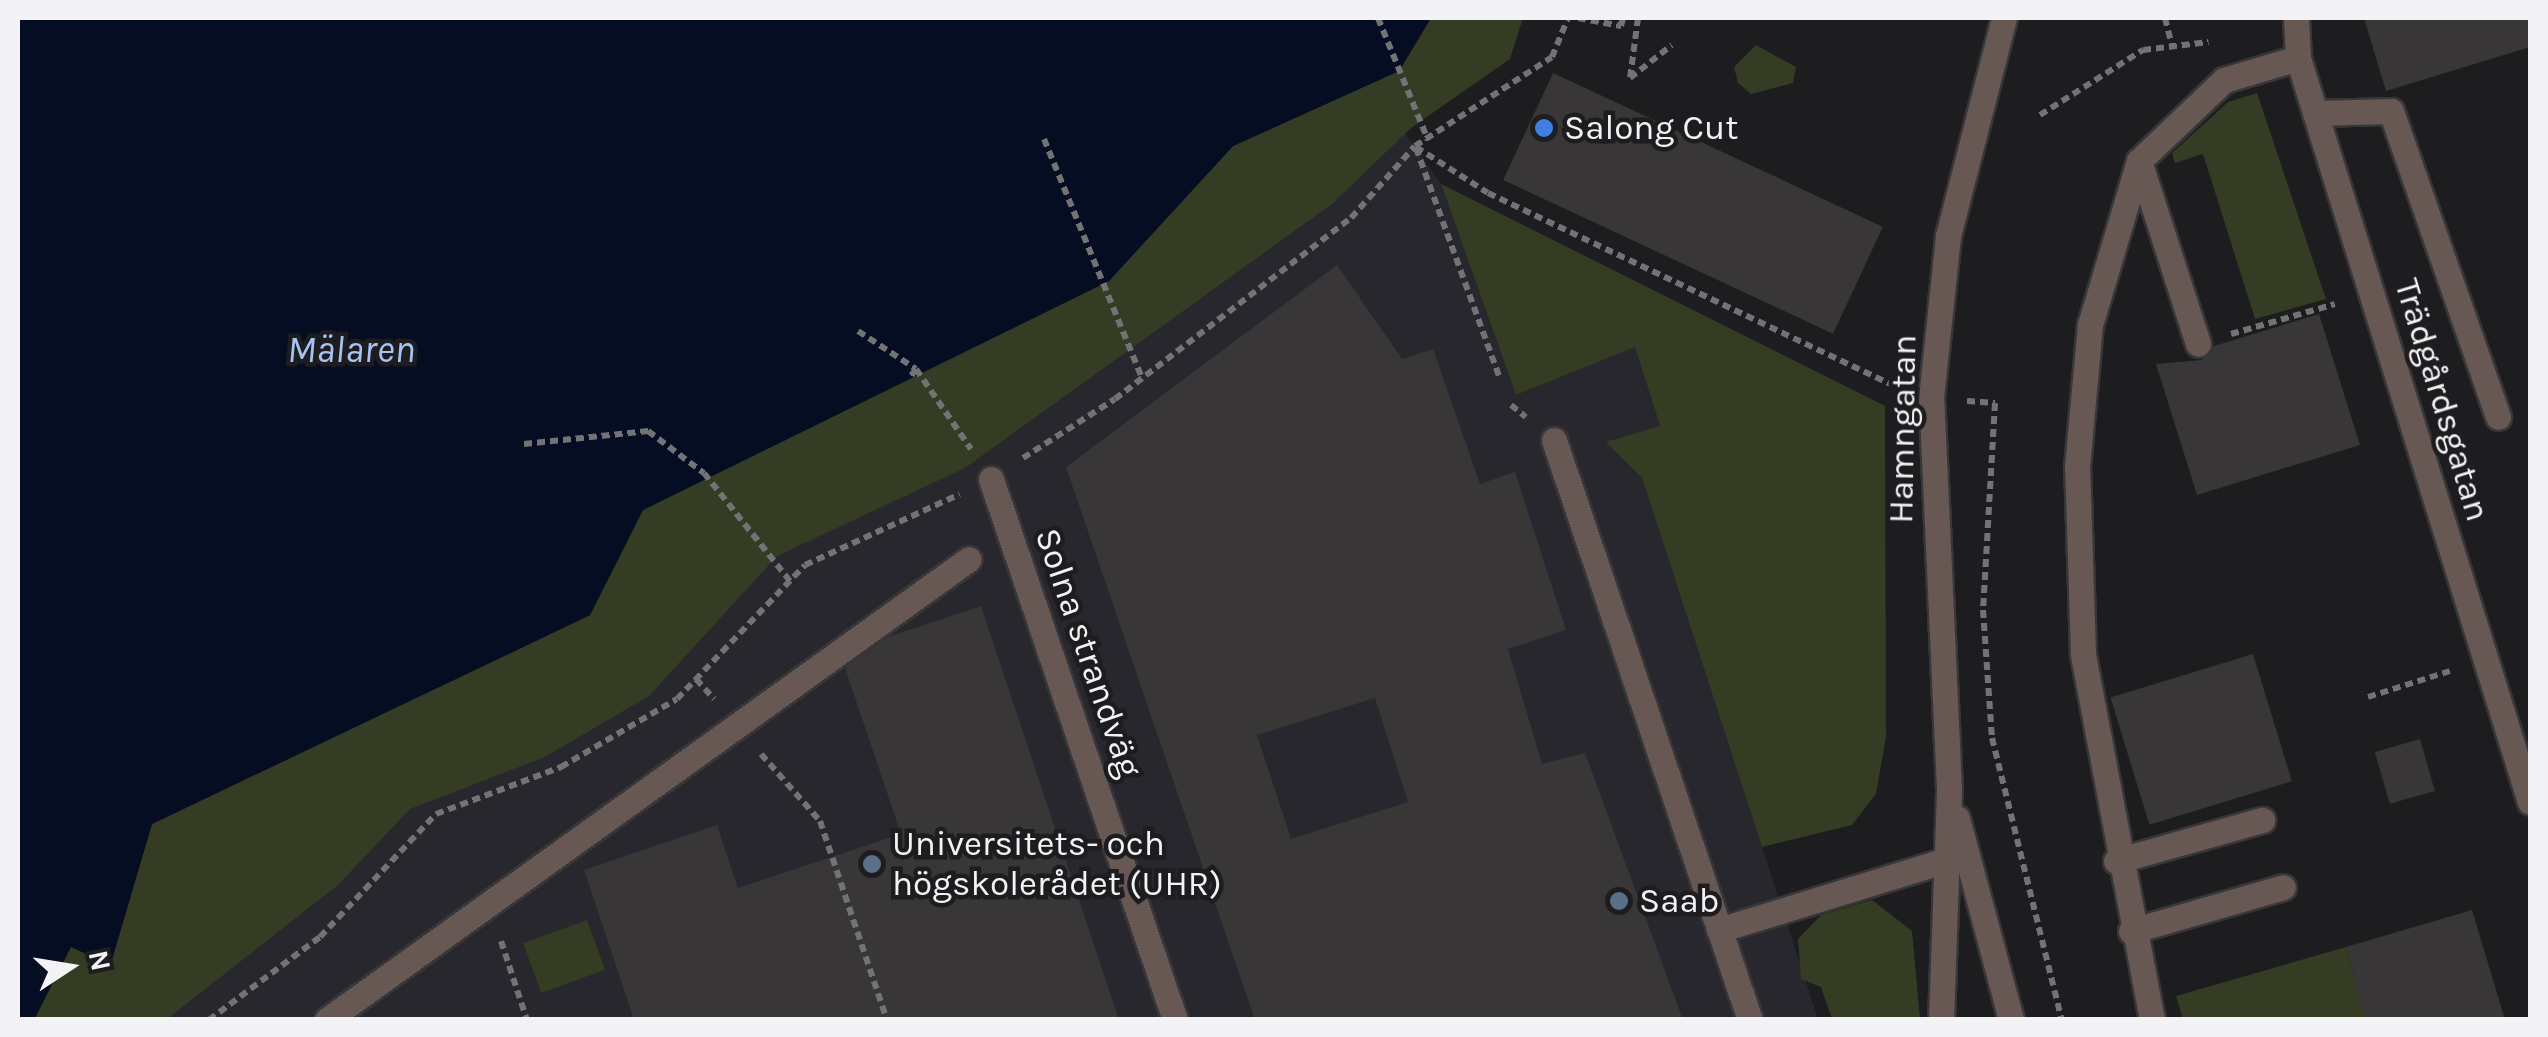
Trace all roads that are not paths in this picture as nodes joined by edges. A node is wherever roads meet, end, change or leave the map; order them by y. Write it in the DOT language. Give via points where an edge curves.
graph roads {
  1 [pos="2004,18"];
  2 [pos="2296,18"];
  3 [pos="2298,58"];
  4 [pos="2315,113"];
  5 [pos="2139,160"];
  6 [pos="2198,344"];
  7 [pos="2498,418"];
  8 [pos="1554,440"];
  9 [pos="992,479"];
  10 [pos="969,559"];
  11 [pos="1949,789"];
  12 [pos="2530,802"];
  13 [pos="2262,820"];
  14 [pos="1946,860"];
  15 [pos="2116,861"];
  16 [pos="2282,887"];
  17 [pos="1719,930"];
  18 [pos="2132,930"];
  19 [pos="328,1020"];
  20 [pos="1176,1020"];
  21 [pos="1750,1020"];
  22 [pos="1941,1020"];
  23 [pos="2011,1020"];
  24 [pos="2152,1020"];
  1 -- 11 [label="street, Hamngatan" via="1948,236 1931,398"];
  2 -- 3 [label="street, Trädgårdsgatan"];
  3 -- 4 [label="street, Trädgårdsgatan"];
  3 -- 5 [label="street" via="2224,80"];
  4 -- 7 [label="street" via="2392,111"];
  4 -- 12 [label="street, Trädgårdsgatan"];
  5 -- 6 [label="street"];
  5 -- 15 [label="street" via="2090,325 2077,467 2083,654"];
  8 -- 17 [label="street"];
  9 -- 20 [label="street, Solna strandväg"];
  10 -- 19 [label="street"];
  11 -- 14 [label="street"];
  11 -- 23 [label="street"];
  13 -- 15 [label="street"];
  14 -- 17 [label="street"];
  14 -- 22 [label="street"];
  15 -- 18 [label="street"];
  16 -- 18 [label="street"];
  17 -- 21 [label="street"];
  18 -- 24 [label="street"];
}
